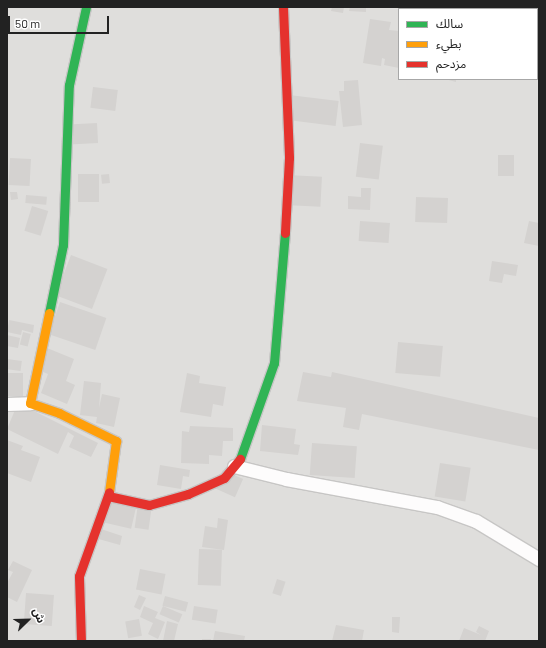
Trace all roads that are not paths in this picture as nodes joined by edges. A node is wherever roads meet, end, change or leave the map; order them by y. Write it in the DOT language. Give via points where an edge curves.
graph roads {
  1 [pos="86,7"];
  2 [pos="283,7"];
  3 [pos="30,403"];
  4 [pos="7,404"];
  5 [pos="234,466"];
  6 [pos="108,496"];
  7 [pos="539,559"];
  8 [pos="81,641"];
  1 -- 3 [label="street" via="69,85 63,245"];
  2 -- 5 [label="street" via="289,158 280,313 271,370 243,455"];
  3 -- 4 [label="street"];
  3 -- 6 [label="street" via="59,413 116,441"];
  5 -- 6 [label="street" via="224,478 188,494 149,504"];
  5 -- 7 [label="street" via="286,480 437,507 476,522"];
  6 -- 8 [label="street" via="79,576"];
}
